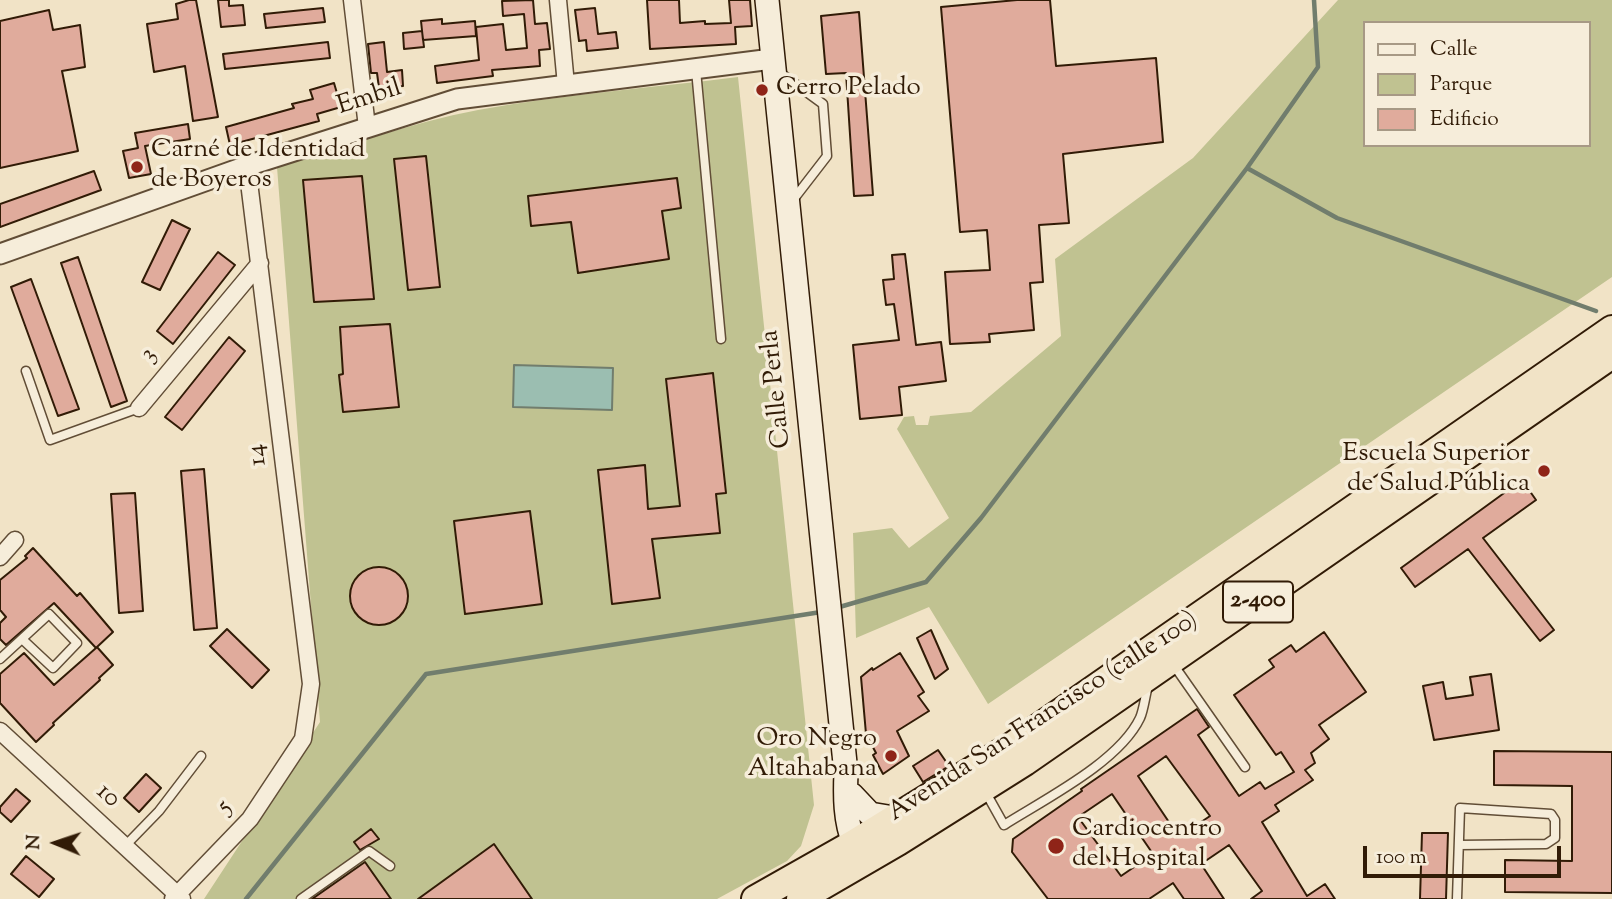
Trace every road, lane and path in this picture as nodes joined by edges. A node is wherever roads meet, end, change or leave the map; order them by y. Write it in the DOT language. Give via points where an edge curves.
graph roads {
  1 [pos="352,0"];
  2 [pos="558,0"];
  3 [pos="767,0"];
  4 [pos="773,63"];
  5 [pos="695,68"];
  6 [pos="566,85"];
  7 [pos="367,127"];
  8 [pos="247,166"];
  9 [pos="787,208"];
  10 [pos="0,254"];
  11 [pos="260,263"];
  12 [pos="1612,329"];
  13 [pos="721,339"];
  14 [pos="1612,355"];
  15 [pos="26,371"];
  16 [pos="139,408"];
  17 [pos="15,540"];
  18 [pos="0,556"];
  19 [pos="22,639"];
  20 [pos="0,659"];
  21 [pos="1161,669"];
  22 [pos="0,731"];
  23 [pos="303,739"];
  24 [pos="201,756"];
  25 [pos="1245,766"];
  26 [pos="848,787"];
  27 [pos="984,789"];
  28 [pos="894,817"];
  29 [pos="1459,845"];
  30 [pos="125,846"];
  31 [pos="858,853"];
  32 [pos="819,864"];
  33 [pos="390,866"];
  34 [pos="178,898"];
  35 [pos="301,899"];
  36 [pos="755,899"];
  37 [pos="800,899"];
  38 [pos="1457,899"];
  1 -- 7 [label="street"];
  2 -- 6 [label="street"];
  3 -- 4 [label="main road, Calle Perla"];
  4 -- 5 [label="street, Embil"];
  4 -- 9 [label="main road, Calle Perla"];
  4 -- 9 [label="lane" via="823,104 827,156"];
  5 -- 6 [label="street, Embil"];
  5 -- 13 [label="lane"];
  6 -- 7 [label="street, Embil" via="457,99"];
  7 -- 8 [label="street, Embil"];
  8 -- 10 [label="street, Embil"];
  8 -- 11 [label="street, 14"];
  9 -- 26 [label="main road, Calle Perla"];
  11 -- 16 [label="street, 3"];
  11 -- 23 [label="street, 14" via="311,684"];
  12 -- 28 [label="highway, Avenida San Francisco (calle 100) / 2-400" via="1013,745"];
  14 -- 21 [label="highway, Avenida San Francisco (calle 100) / 2-400"];
  15 -- 16 [label="lane, 3" via="50,440"];
  17 -- 18 [label="street"];
  19 -- 19 [label="lane" via="49,614 77,643 53,668"];
  19 -- 20 [label="lane"];
  21 -- 25 [label="lane"];
  21 -- 27 [label="highway, Avenida San Francisco (calle 100) / 2-400"];
  21 -- 27 [label="lane" via="1141,717 1124,743 1079,778 1004,825"];
  22 -- 30 [label="street, 10"];
  23 -- 34 [label="street, 5" via="250,819"];
  24 -- 30 [label="lane"];
  26 -- 28 [label="main road" via="870,814"];
  26 -- 31 [label="main road, Calle Perla" via="849,831"];
  26 -- 32 [label="main road" via="837,828"];
  27 -- 31 [label="highway, Avenida San Francisco (calle 100) / 2-400"];
  28 -- 31 [label="highway, Avenida San Francisco (calle 100) / 2-400"];
  29 -- 29 [label="lane" via="1460,808 1551,814 1555,820 1555,838 1546,844"];
  29 -- 38 [label="lane"];
  30 -- 34 [label="street, 10"];
  31 -- 32 [label="highway, 2-400"];
  31 -- 37 [label="highway, 2-400"];
  32 -- 36 [label="highway, 2-400"];
  33 -- 35 [label="lane" via="369,851"];
}
